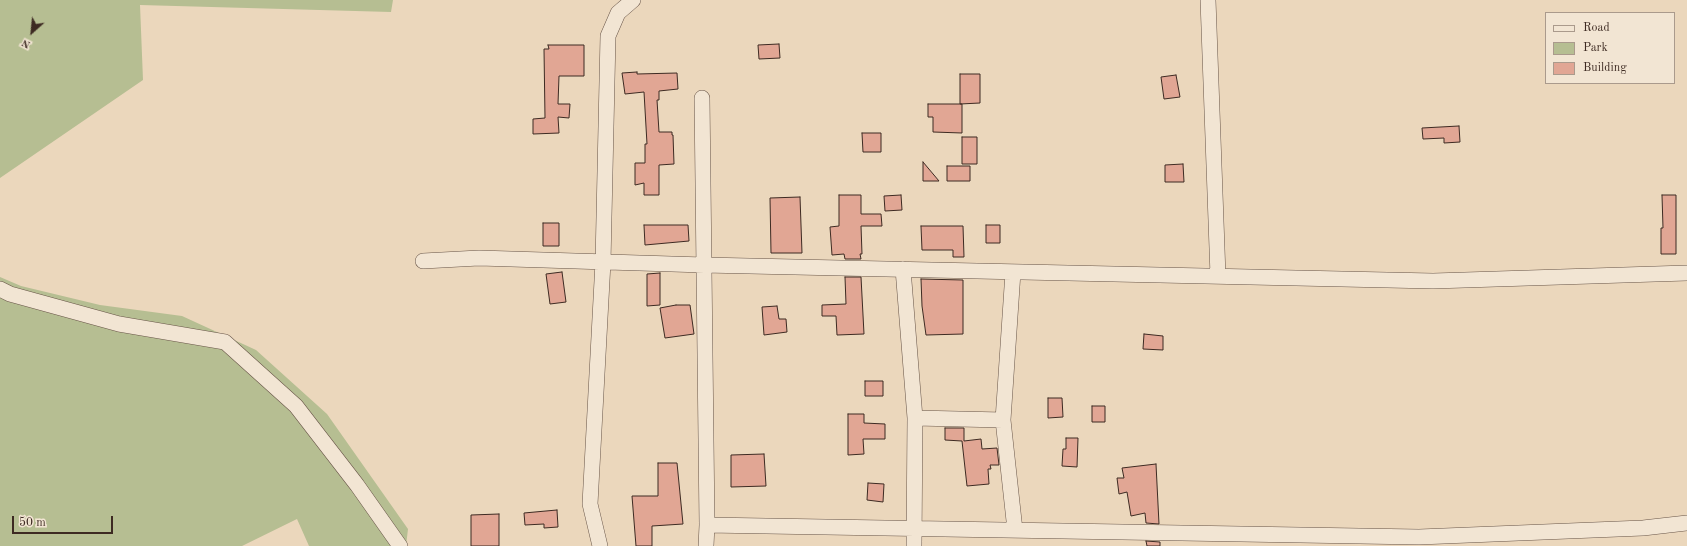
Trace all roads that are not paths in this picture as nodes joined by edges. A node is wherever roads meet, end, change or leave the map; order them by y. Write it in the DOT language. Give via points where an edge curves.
graph roads {
  1 [pos="632,0"];
  2 [pos="1208,0"];
  3 [pos="702,98"];
  4 [pos="423,261"];
  5 [pos="603,262"];
  6 [pos="704,265"];
  7 [pos="903,269"];
  8 [pos="1013,272"];
  9 [pos="1687,273"];
  10 [pos="1218,276"];
  11 [pos="0,289"];
  12 [pos="916,418"];
  13 [pos="1003,420"];
  14 [pos="1687,523"];
  15 [pos="707,524"];
  16 [pos="914,528"];
  17 [pos="1015,530"];
  18 [pos="1196,533"];
  19 [pos="400,546"];
  20 [pos="600,546"];
  21 [pos="706,546"];
  22 [pos="914,546"];
  23 [pos="1204,546"];
  1 -- 5 [label="street" via="618,13 608,36"];
  2 -- 10 [label="street"];
  3 -- 6 [label="street"];
  4 -- 5 [label="street" via="479,258"];
  5 -- 6 [label="street"];
  5 -- 20 [label="street" via="590,504"];
  6 -- 7 [label="street"];
  6 -- 15 [label="street"];
  7 -- 8 [label="street"];
  7 -- 12 [label="street"];
  8 -- 10 [label="street"];
  8 -- 13 [label="street"];
  9 -- 10 [label="street" via="1433,281"];
  11 -- 19 [label="street" via="119,324 225,342 296,406"];
  12 -- 13 [label="street"];
  12 -- 16 [label="street"];
  13 -- 17 [label="street"];
  14 -- 18 [label="street" via="1643,528 1419,537"];
  15 -- 16 [label="street"];
  15 -- 21 [label="street"];
  16 -- 17 [label="street"];
  16 -- 22 [label="street"];
  17 -- 18 [label="street"];
  18 -- 23 [label="street"];
}
